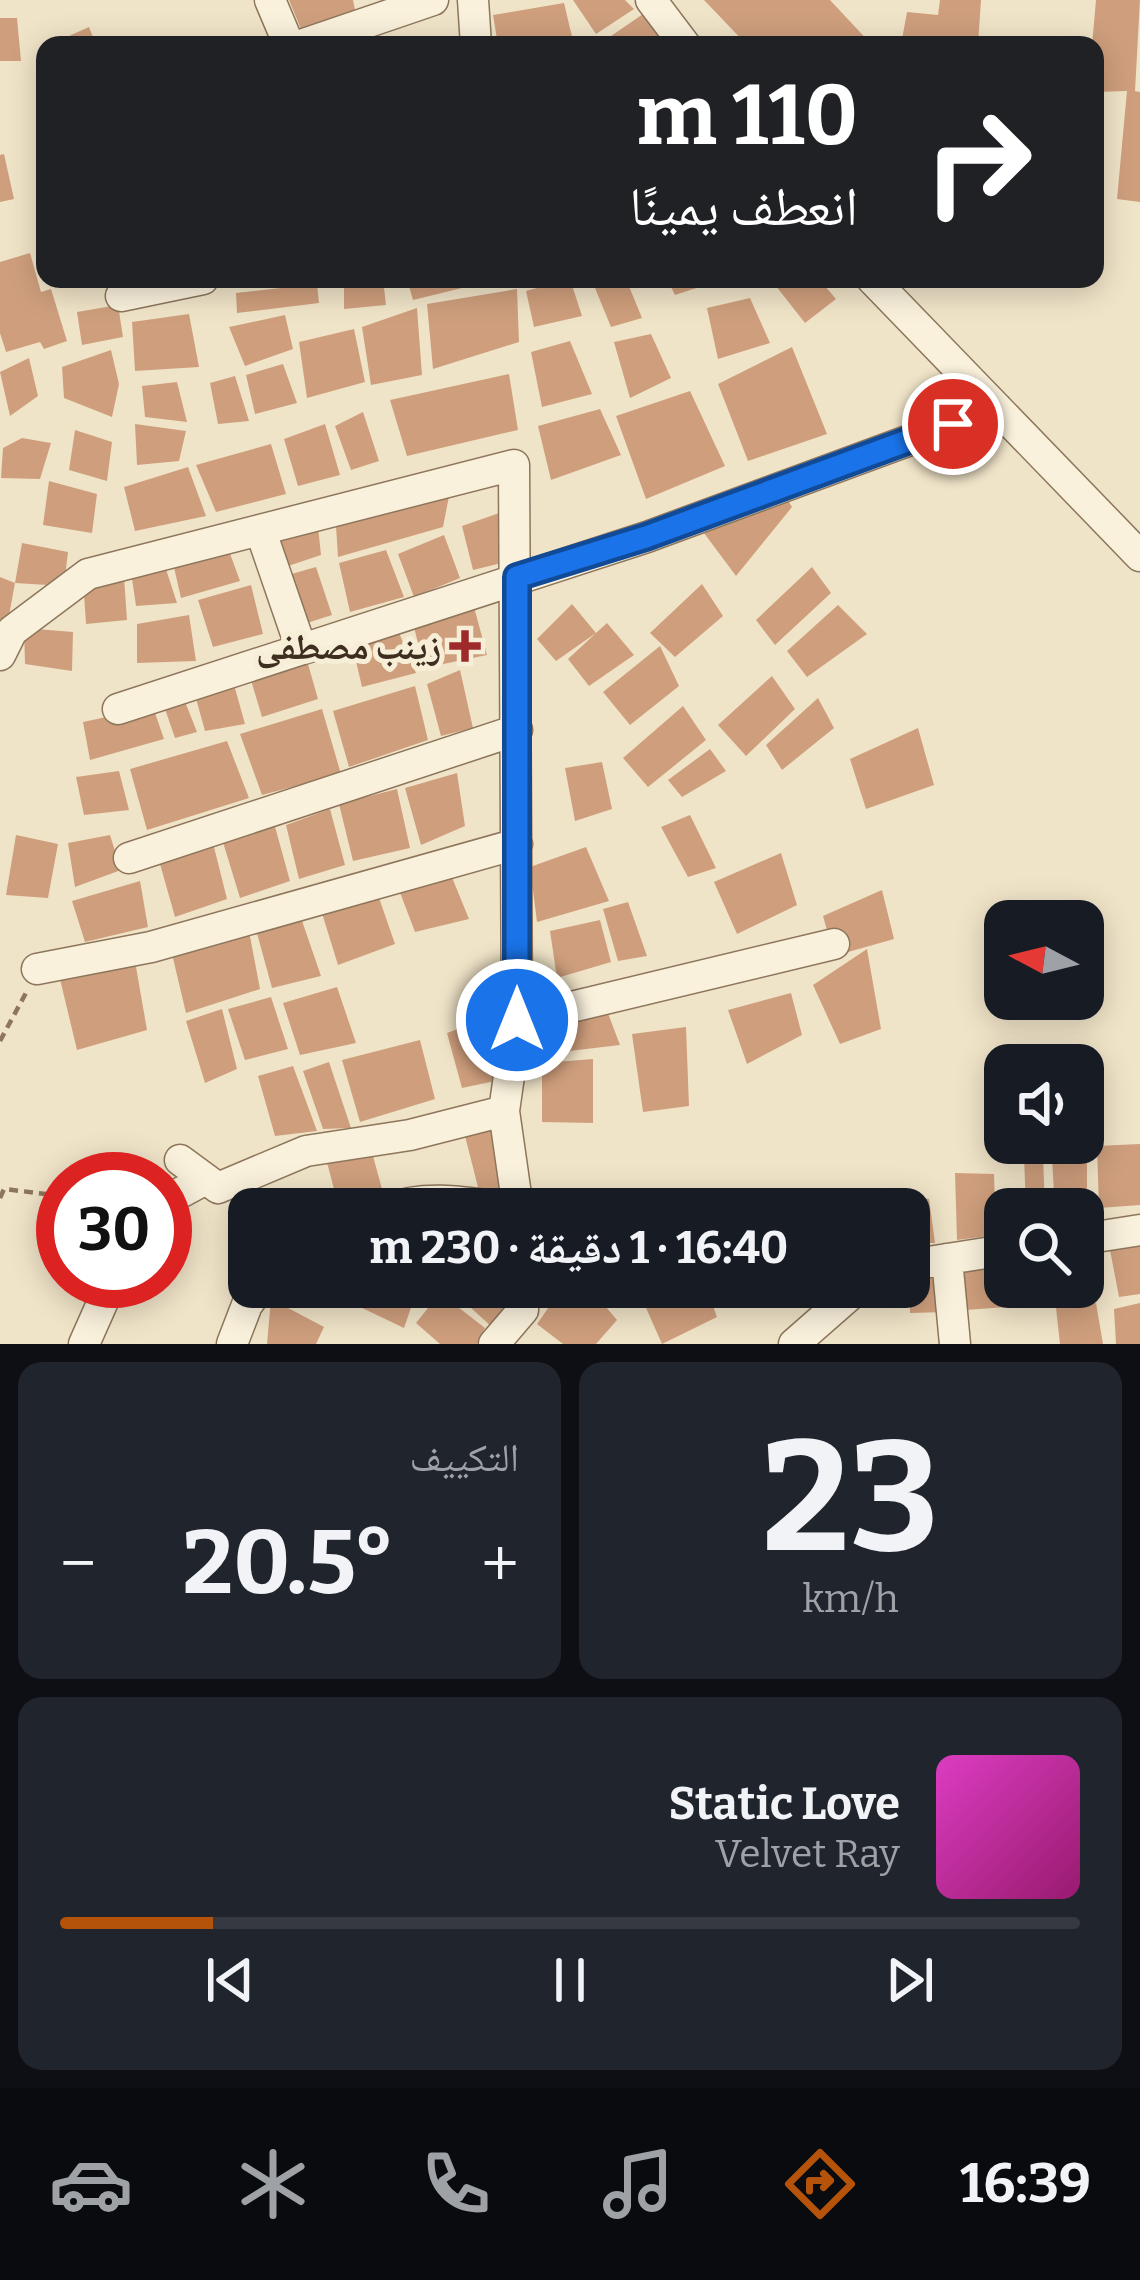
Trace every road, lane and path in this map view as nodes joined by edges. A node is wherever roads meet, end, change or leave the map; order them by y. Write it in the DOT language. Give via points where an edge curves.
graph roads {
  1 [pos="270,0"];
  2 [pos="433,0"];
  3 [pos="473,0"];
  4 [pos="651,0"];
  5 [pos="285,36"];
  6 [pos="327,36"];
  7 [pos="475,36"];
  8 [pos="678,36"];
  9 [pos="159,288"];
  10 [pos="881,288"];
  11 [pos="121,296"];
  12 [pos="997,408"];
  13 [pos="261,532"];
  14 [pos="1140,556"];
  15 [pos="517,577"];
  16 [pos="301,648"];
  17 [pos="0,655"];
  18 [pos="118,709"];
  19 [pos="517,730"];
  20 [pos="517,844"];
  21 [pos="129,858"];
  22 [pos="834,944"];
  23 [pos="37,969"];
  24 [pos="517,1020"];
  25 [pos="0,1041"];
  26 [pos="505,1111"];
  27 [pos="192,1169"];
  28 [pos="206,1179"];
  29 [pos="192,1187"];
  30 [pos="514,1188"];
  31 [pos="2,1189"];
  32 [pos="36,1193"];
  33 [pos="0,1198"];
  34 [pos="1140,1230"];
  35 [pos="1104,1235"];
  36 [pos="984,1253"];
  37 [pos="947,1259"];
  38 [pos="930,1262"];
  39 [pos="100,1308"];
  40 [pos="246,1308"];
  41 [pos="523,1308"];
  42 [pos="835,1308"];
  43 [pos="84,1344"];
  44 [pos="232,1344"];
  45 [pos="494,1344"];
  46 [pos="794,1344"];
  47 [pos="955,1344"];
  1 -- 5 [label="street"];
  2 -- 6 [label="street"];
  3 -- 7 [label="street"];
  4 -- 8 [label="street"];
  9 -- 11 [label="street"];
  10 -- 12 [label="street"];
  12 -- 14 [label="street"];
  12 -- 15 [label="street"];
  13 -- 15 [label="street" via="514,465"];
  13 -- 16 [label="street"];
  13 -- 17 [label="street" via="88,574 12,631"];
  15 -- 16 [label="street"];
  15 -- 19 [label="street"];
  16 -- 18 [label="street"];
  19 -- 20 [label="street"];
  19 -- 21 [label="street"];
  20 -- 23 [label="street" via="151,947"];
  20 -- 24 [label="street"];
  22 -- 24 [label="street"];
  23 -- 25 [label="path"];
  24 -- 26 [label="street"];
  26 -- 28 [label="street" via="306,1151 218,1188"];
  26 -- 30 [label="street"];
  27 -- 28 [label="street"];
  28 -- 29 [label="street"];
  31 -- 32 [label="path"];
  31 -- 33 [label="path"];
  34 -- 35 [label="street"];
  36 -- 37 [label="street"];
  37 -- 38 [label="street"];
  37 -- 47 [label="street"];
  39 -- 43 [label="street"];
  40 -- 44 [label="street"];
  41 -- 45 [label="street"];
  42 -- 46 [label="street"];
}
